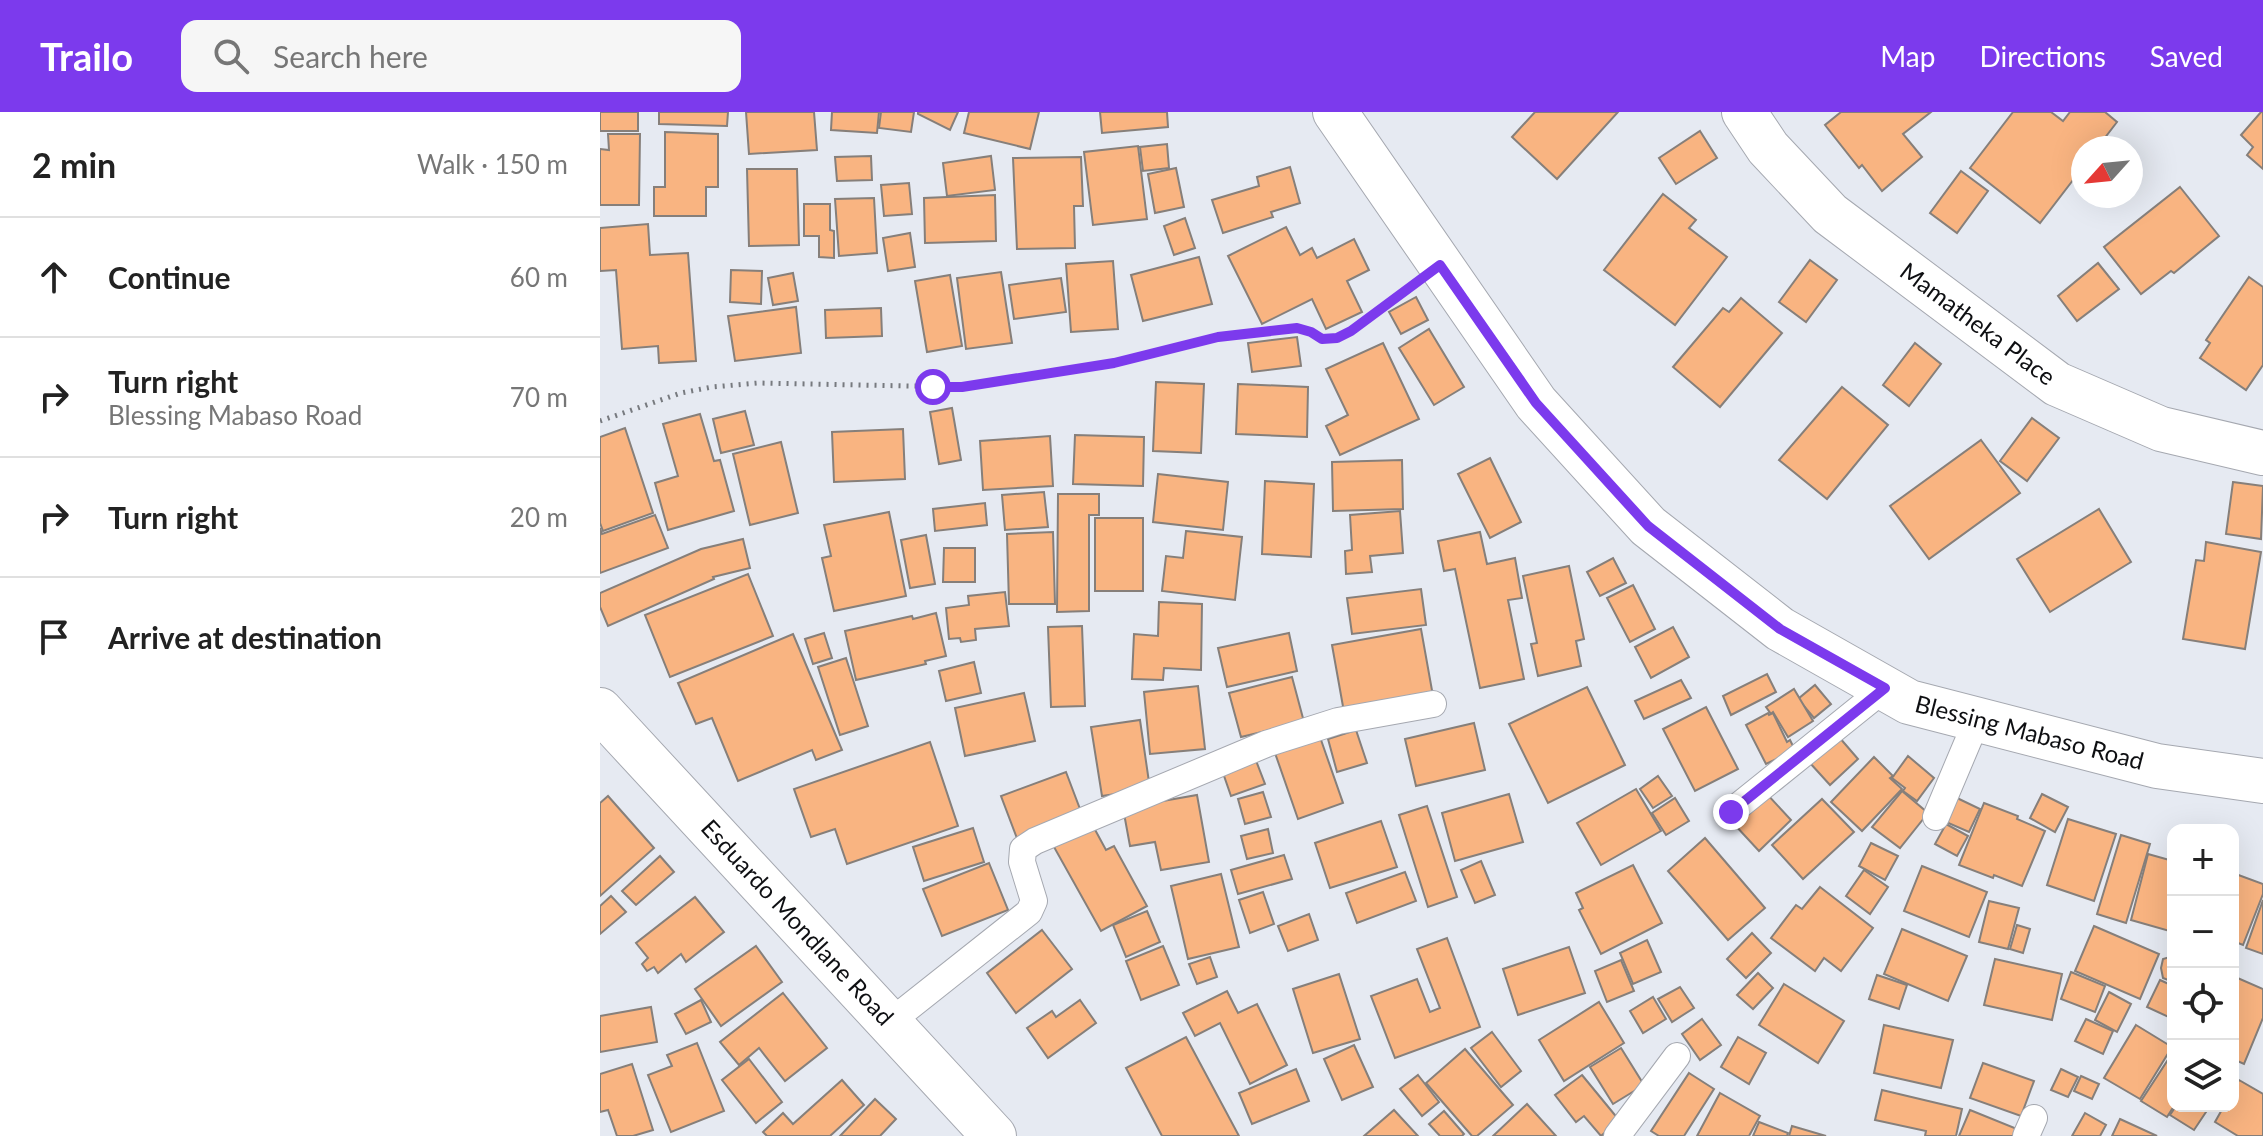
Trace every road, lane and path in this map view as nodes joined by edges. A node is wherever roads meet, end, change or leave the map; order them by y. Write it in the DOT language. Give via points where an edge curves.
graph roads {
  1 [pos="1335,112"];
  2 [pos="1744,112"];
  3 [pos="1440,265"];
  4 [pos="600,421"];
  5 [pos="2263,453"];
  6 [pos="1885,688"];
  7 [pos="1433,704"];
  8 [pos="600,710"];
  9 [pos="1977,720"];
  10 [pos="2263,781"];
  11 [pos="1731,812"];
  12 [pos="1936,817"];
  13 [pos="889,1023"];
  14 [pos="1677,1056"];
  15 [pos="994,1136"];
  16 [pos="1617,1136"];
  1 -- 3 [label="street, Blessing Mabaso Road"];
  2 -- 5 [label="street, Mamatheka Place" via="1768,148 1830,214 2057,384 2161,429"];
  3 -- 4 [label="path" via="1337,338 1322,339 1297,328 1218,337 1114,363 962,387 712,387"];
  3 -- 6 [label="street, Blessing Mabaso Road" via="1536,403 1648,526 1780,629"];
  6 -- 9 [label="street, Blessing Mabaso Road" via="1909,702"];
  6 -- 11 [label="lane"];
  7 -- 13 [label="lane" via="1338,721 1266,744 1035,841 1023,849 1034,901 1029,912"];
  8 -- 13 [label="street, Esduardo Mondlane Road"];
  9 -- 10 [label="street, Blessing Mabaso Road" via="2157,766"];
  9 -- 12 [label="lane"];
  13 -- 15 [label="street, Esduardo Mondlane Road"];
  14 -- 16 [label="lane"];
}
